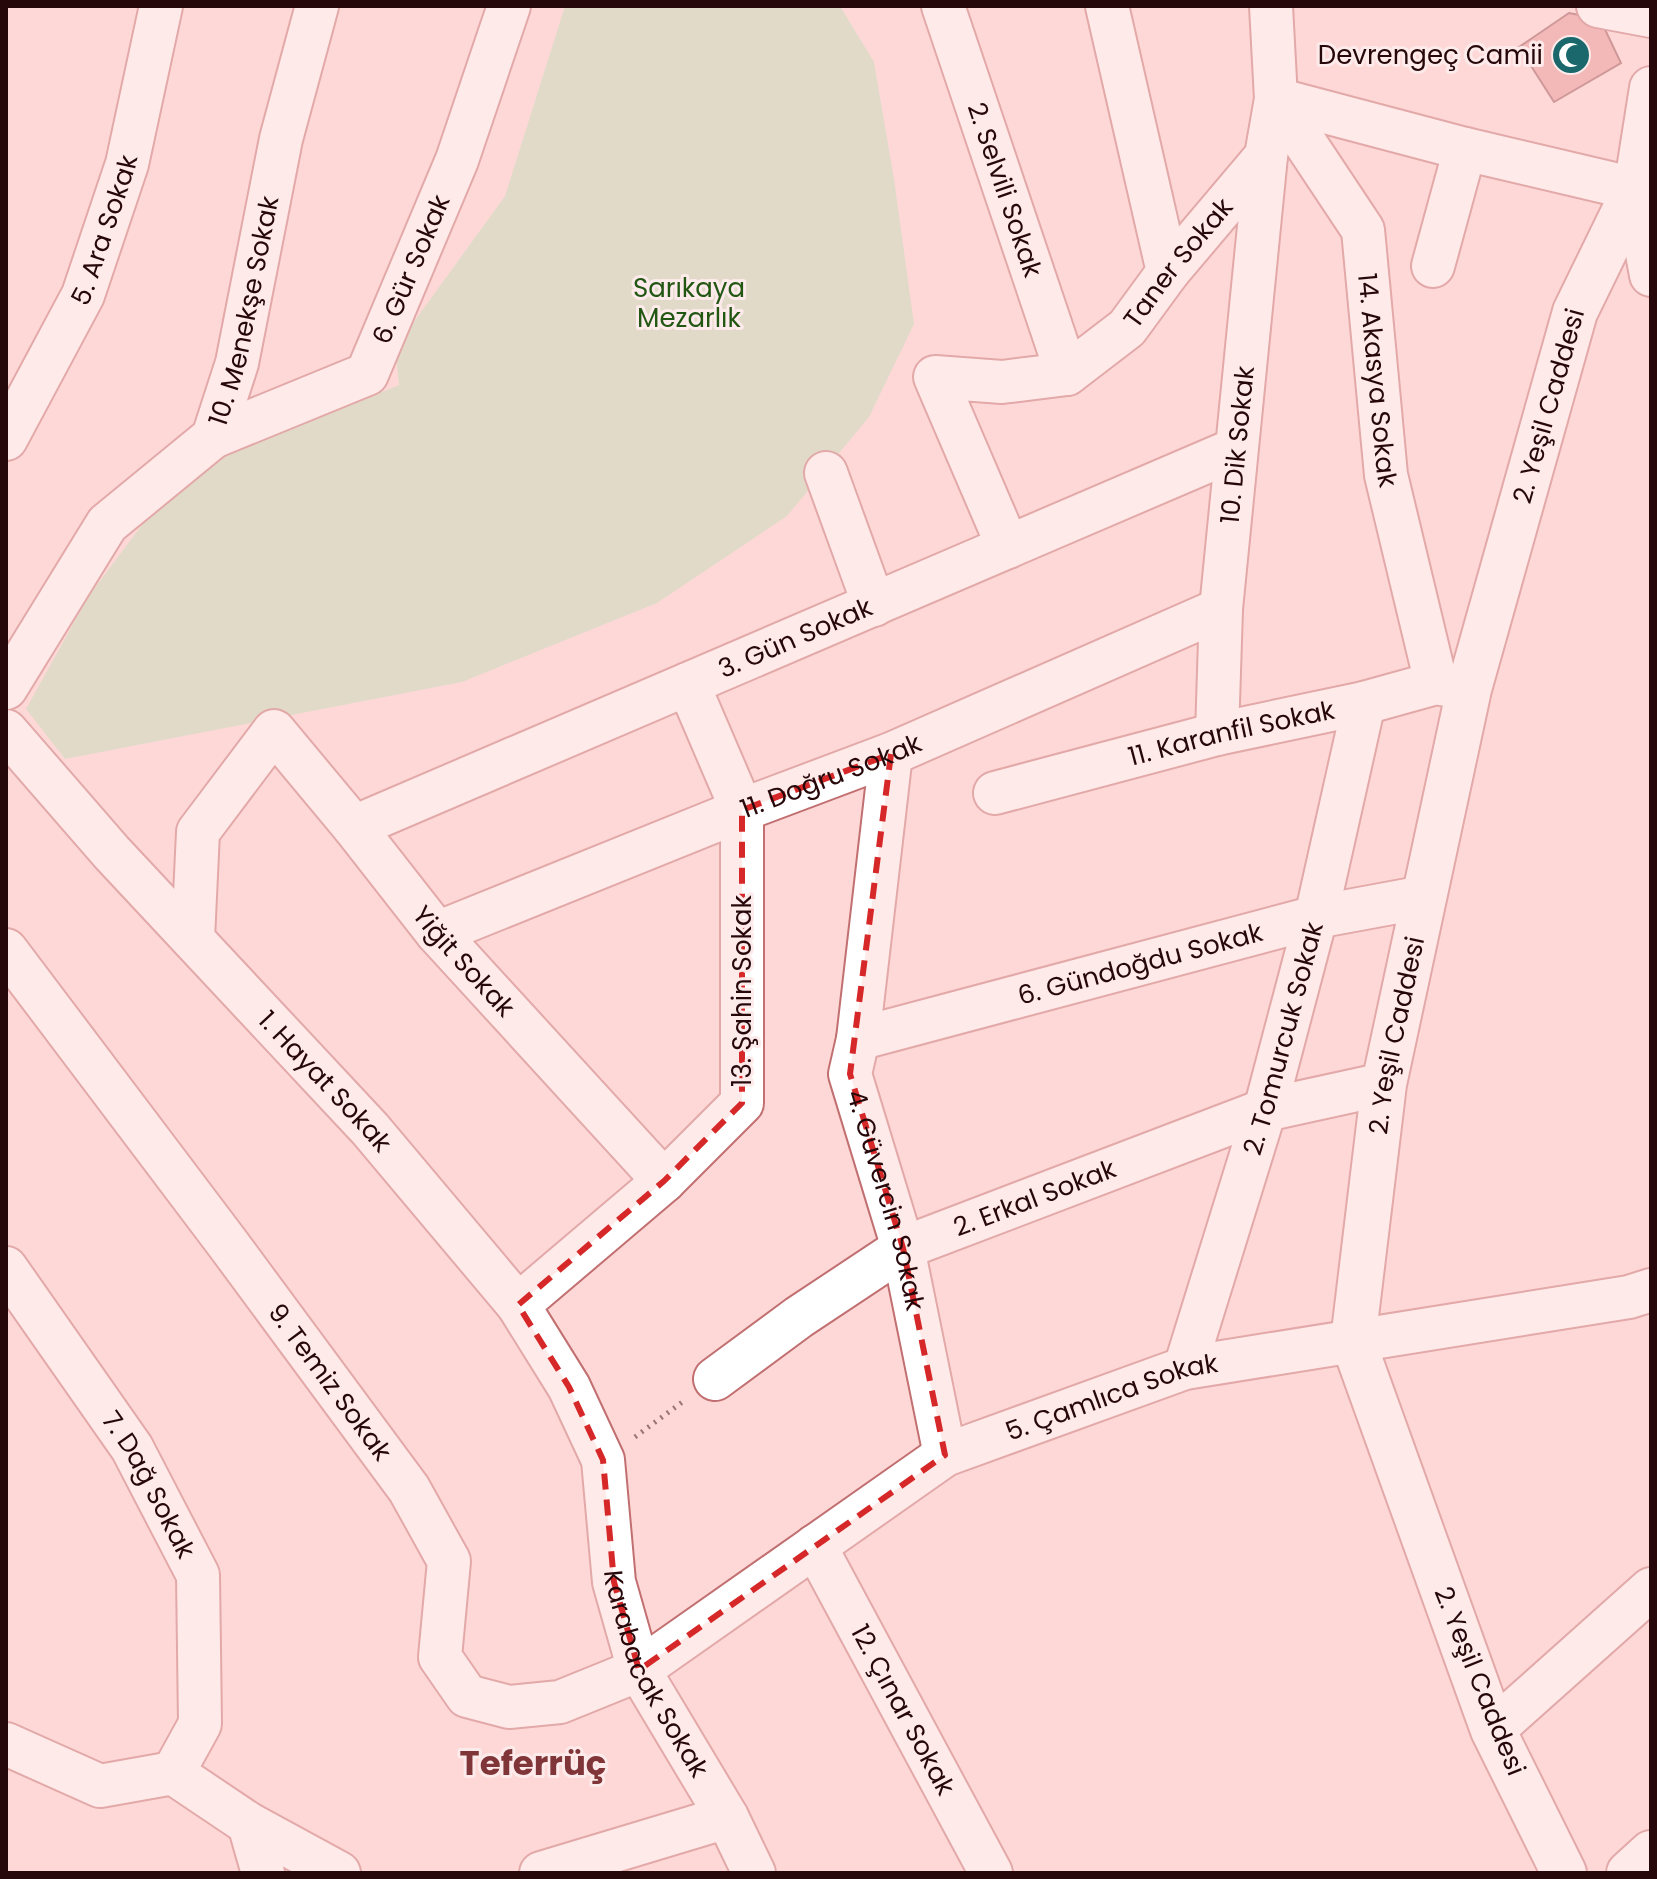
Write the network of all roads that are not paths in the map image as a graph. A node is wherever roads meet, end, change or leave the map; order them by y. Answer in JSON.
{"nodes":[{"id":1,"x":161,"y":6,"type":"edge"},
{"id":2,"x":317,"y":6,"type":"edge"},
{"id":3,"x":509,"y":6,"type":"edge"},
{"id":4,"x":943,"y":6,"type":"edge"},
{"id":5,"x":1107,"y":6,"type":"edge"},
{"id":6,"x":1271,"y":6,"type":"edge"},
{"id":7,"x":1598,"y":6,"type":"edge"},
{"id":8,"x":1651,"y":16,"type":"edge"},
{"id":9,"x":1651,"y":88,"type":"edge"},
{"id":10,"x":1276,"y":99,"type":"junction"},
{"id":11,"x":1465,"y":149,"type":"junction"},
{"id":12,"x":1266,"y":156,"type":"junction"},
{"id":13,"x":1635,"y":189,"type":"junction"},
{"id":14,"x":1433,"y":266,"type":"dead end"},
{"id":15,"x":1168,"y":272,"type":"junction"},
{"id":16,"x":1651,"y":275,"type":"edge"},
{"id":17,"x":1067,"y":374,"type":"junction"},
{"id":18,"x":213,"y":437,"type":"junction"},
{"id":19,"x":6,"y":439,"type":"edge"},
{"id":20,"x":1236,"y":449,"type":"junction"},
{"id":21,"x":826,"y":473,"type":"dead end"},
{"id":22,"x":1008,"y":547,"type":"junction"},
{"id":23,"x":874,"y":605,"type":"junction"},
{"id":24,"x":1221,"y":609,"type":"junction"},
{"id":25,"x":688,"y":684,"type":"junction"},
{"id":26,"x":1452,"y":686,"type":"junction"},
{"id":27,"x":6,"y":688,"type":"edge"},
{"id":28,"x":1364,"y":703,"type":"junction"},
{"id":29,"x":6,"y":731,"type":"edge"},
{"id":30,"x":1217,"y":734,"type":"junction"},
{"id":31,"x":891,"y":754,"type":"junction"},
{"id":32,"x":995,"y":793,"type":"dead end"},
{"id":33,"x":742,"y":810,"type":"junction"},
{"id":34,"x":354,"y":827,"type":"junction"},
{"id":35,"x":1424,"y":897,"type":"junction"},
{"id":36,"x":1316,"y":917,"type":"junction"},
{"id":37,"x":437,"y":933,"type":"junction"},
{"id":38,"x":193,"y":939,"type":"junction"},
{"id":39,"x":6,"y":950,"type":"edge"},
{"id":40,"x":858,"y":1039,"type":"junction"},
{"id":41,"x":1384,"y":1084,"type":"junction"},
{"id":42,"x":1265,"y":1110,"type":"junction"},
{"id":43,"x":664,"y":1181,"type":"junction"},
{"id":44,"x":903,"y":1248,"type":"junction"},
{"id":45,"x":6,"y":1268,"type":"edge"},
{"id":46,"x":1651,"y":1290,"type":"edge"},
{"id":47,"x":518,"y":1305,"type":"junction"},
{"id":48,"x":1353,"y":1341,"type":"junction"},
{"id":49,"x":1185,"y":1368,"type":"junction"},
{"id":50,"x":715,"y":1379,"type":"road end"},
{"id":51,"x":945,"y":1455,"type":"junction"},
{"id":52,"x":603,"y":1460,"type":"joint"},
{"id":53,"x":815,"y":1546,"type":"junction"},
{"id":54,"x":1651,"y":1589,"type":"edge"},
{"id":55,"x":639,"y":1670,"type":"junction"},
{"id":56,"x":1493,"y":1730,"type":"junction"},
{"id":57,"x":6,"y":1744,"type":"edge"},
{"id":58,"x":173,"y":1773,"type":"junction"},
{"id":59,"x":727,"y":1817,"type":"junction"},
{"id":60,"x":249,"y":1824,"type":"junction"},
{"id":61,"x":1651,"y":1853,"type":"edge"},
{"id":62,"x":263,"y":1873,"type":"edge"},
{"id":63,"x":339,"y":1873,"type":"edge"},
{"id":64,"x":541,"y":1873,"type":"edge"},
{"id":65,"x":754,"y":1873,"type":"edge"},
{"id":66,"x":991,"y":1873,"type":"edge"},
{"id":67,"x":1564,"y":1873,"type":"edge"},
{"id":68,"x":1629,"y":1873,"type":"edge"}],
"edges":[{"from":1,"to":19,"type":"street","name":"5. Ara Sokak"},
{"from":2,"to":18,"type":"street","name":"10. Menekşe Sokak"},
{"from":3,"to":18,"type":"street","name":"6. Gür Sokak"},
{"from":4,"to":17,"type":"street","name":"2. Selvili Sokak"},
{"from":5,"to":15,"type":"street"},
{"from":6,"to":10,"type":"street"},
{"from":7,"to":8,"type":"street"},
{"from":9,"to":13,"type":"street"},
{"from":10,"to":11,"type":"street"},
{"from":10,"to":12,"type":"street"},
{"from":10,"to":26,"type":"street","name":"14. Akasya Sokak"},
{"from":11,"to":13,"type":"street"},
{"from":11,"to":14,"type":"street"},
{"from":12,"to":15,"type":"street","name":"Taner Sokak"},
{"from":12,"to":20,"type":"street","name":"10. Dik Sokak"},
{"from":13,"to":16,"type":"street"},
{"from":13,"to":26,"type":"main road","name":"2. Yeşil Caddesi"},
{"from":15,"to":17,"type":"street","name":"Taner Sokak"},
{"from":17,"to":22,"type":"street"},
{"from":18,"to":27,"type":"street","name":"10. Menekşe Sokak"},
{"from":20,"to":22,"type":"street","name":"3. Gün Sokak"},
{"from":20,"to":24,"type":"street","name":"10. Dik Sokak"},
{"from":21,"to":23,"type":"street"},
{"from":22,"to":23,"type":"street","name":"3. Gün Sokak"},
{"from":23,"to":25,"type":"street","name":"3. Gün Sokak"},
{"from":24,"to":30,"type":"street","name":"10. Dik Sokak"},
{"from":24,"to":31,"type":"street","name":"11. Doğru Sokak"},
{"from":25,"to":33,"type":"street","name":"13. Şahin Sokak"},
{"from":25,"to":34,"type":"street","name":"3. Gün Sokak"},
{"from":26,"to":28,"type":"street","name":"11. Karanfil Sokak"},
{"from":26,"to":35,"type":"main road","name":"2. Yeşil Caddesi"},
{"from":28,"to":30,"type":"street","name":"11. Karanfil Sokak"},
{"from":28,"to":36,"type":"street","name":"2. Tomurcuk Sokak"},
{"from":29,"to":38,"type":"street","name":"1. Hayat Sokak"},
{"from":30,"to":32,"type":"street","name":"11. Karanfil Sokak"},
{"from":31,"to":33,"type":"street","name":"11. Doğru Sokak"},
{"from":31,"to":40,"type":"street","name":"4. Güvercin Sokak"},
{"from":33,"to":37,"type":"street","name":"11. Doğru Sokak"},
{"from":33,"to":43,"type":"street","name":"13. Şahin Sokak"},
{"from":34,"to":37,"type":"street","name":"Yiğit Sokak"},
{"from":34,"to":38,"type":"street","name":"Yiğit Sokak"},
{"from":35,"to":36,"type":"street","name":"6. Gündoğdu Sokak"},
{"from":35,"to":41,"type":"main road","name":"2. Yeşil Caddesi"},
{"from":36,"to":40,"type":"street","name":"6. Gündoğdu Sokak"},
{"from":36,"to":42,"type":"street","name":"2. Tomurcuk Sokak"},
{"from":37,"to":43,"type":"street","name":"Yiğit Sokak"},
{"from":38,"to":47,"type":"street","name":"1. Hayat Sokak"},
{"from":39,"to":55,"type":"street","name":"9. Temiz Sokak"},
{"from":40,"to":44,"type":"street","name":"4. Güvercin Sokak"},
{"from":41,"to":42,"type":"street","name":"2. Erkal Sokak"},
{"from":41,"to":48,"type":"main road","name":"2. Yeşil Caddesi"},
{"from":42,"to":44,"type":"street","name":"2. Erkal Sokak"},
{"from":42,"to":49,"type":"street","name":"2. Tomurcuk Sokak"},
{"from":43,"to":47,"type":"street","name":"13. Şahin Sokak"},
{"from":44,"to":50,"type":"street","name":"2. Erkal Sokak"},
{"from":44,"to":51,"type":"street","name":"4. Güvercin Sokak"},
{"from":45,"to":58,"type":"street","name":"7. Dağ Sokak"},
{"from":46,"to":48,"type":"street","name":"5. Çamlıca Sokak"},
{"from":47,"to":52,"type":"street","name":"1. Hayat Sokak"},
{"from":48,"to":49,"type":"street","name":"5. Çamlıca Sokak"},
{"from":48,"to":56,"type":"main road","name":"2. Yeşil Caddesi"},
{"from":49,"to":51,"type":"street","name":"5. Çamlıca Sokak"},
{"from":51,"to":53,"type":"street","name":"5. Çamlıca Sokak"},
{"from":52,"to":55,"type":"street","name":"Karabacak Sokak"},
{"from":53,"to":55,"type":"street","name":"5. Çamlıca Sokak"},
{"from":53,"to":66,"type":"street","name":"12. Çınar Sokak"},
{"from":54,"to":56,"type":"street"},
{"from":55,"to":59,"type":"street","name":"Karabacak Sokak"},
{"from":56,"to":67,"type":"main road","name":"2. Yeşil Caddesi"},
{"from":57,"to":58,"type":"street"},
{"from":58,"to":60,"type":"street"},
{"from":59,"to":64,"type":"street"},
{"from":59,"to":65,"type":"street","name":"Karabacak Sokak"},
{"from":60,"to":62,"type":"street"},
{"from":60,"to":63,"type":"street"},
{"from":61,"to":68,"type":"main road"}]}
